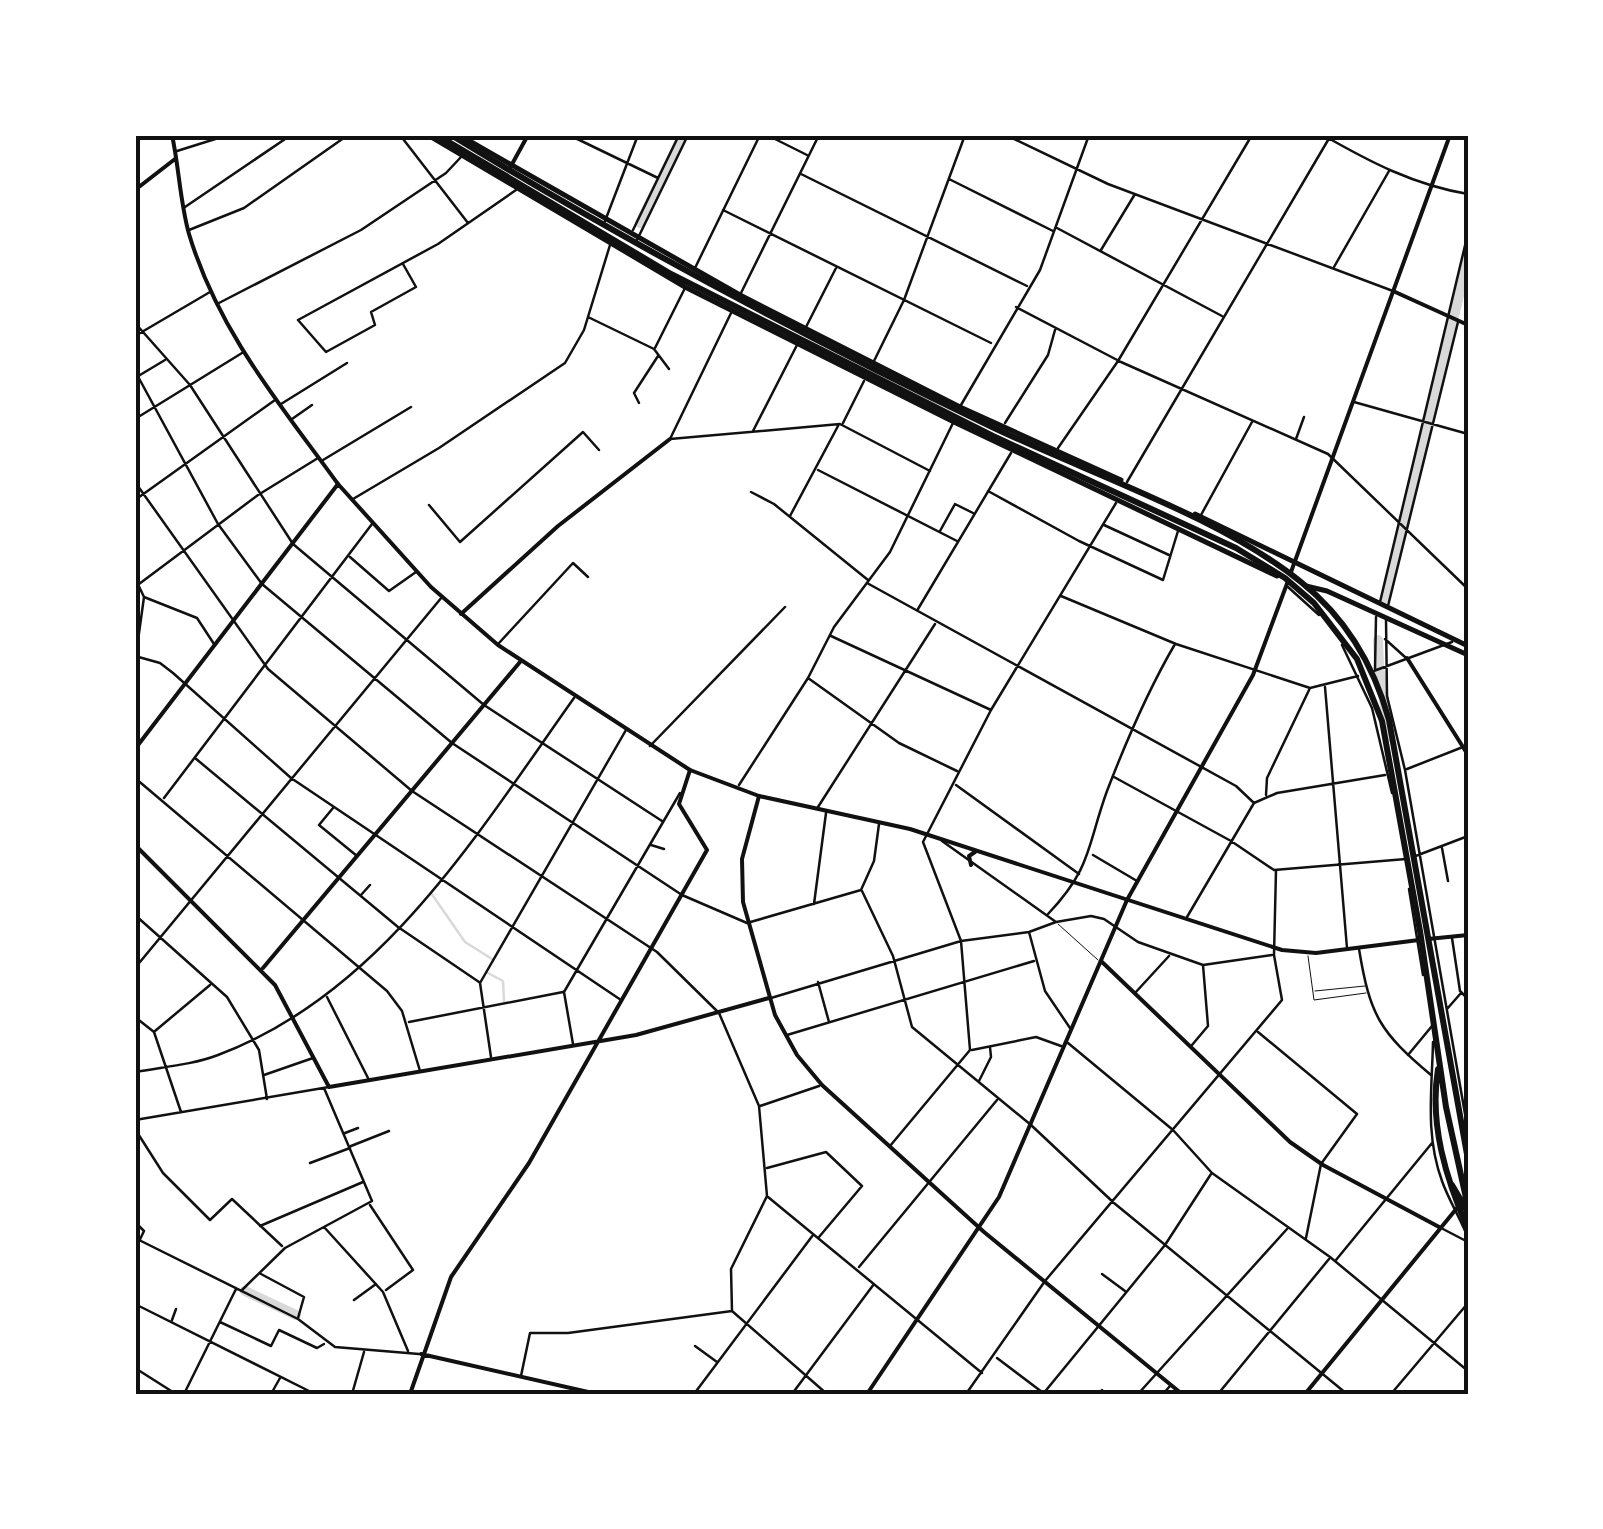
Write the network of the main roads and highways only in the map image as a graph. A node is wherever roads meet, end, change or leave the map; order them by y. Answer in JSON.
{"nodes":[{"id":1,"x":428,"y":135,"type":"edge"},
{"id":2,"x":437,"y":135,"type":"edge"},
{"id":3,"x":451,"y":135,"type":"edge"},
{"id":4,"x":459,"y":135,"type":"edge"},
{"id":5,"x":1468,"y":646,"type":"edge"},
{"id":6,"x":1468,"y":655,"type":"edge"},
{"id":7,"x":1440,"y":1047,"type":"junction"},
{"id":8,"x":1468,"y":1156,"type":"edge"},
{"id":9,"x":1446,"y":1170,"type":"junction"},
{"id":10,"x":1468,"y":1210,"type":"edge"},
{"id":11,"x":1468,"y":1229,"type":"edge"}],
"edges":[{"from":1,"to":6,"type":"highway"},
{"from":2,"to":7,"type":"highway"},
{"from":3,"to":8,"type":"highway"},
{"from":4,"to":5,"type":"highway"},
{"from":7,"to":9,"type":"highway"},
{"from":7,"to":10,"type":"highway"},
{"from":9,"to":10,"type":"highway"},
{"from":9,"to":11,"type":"highway"}]}
